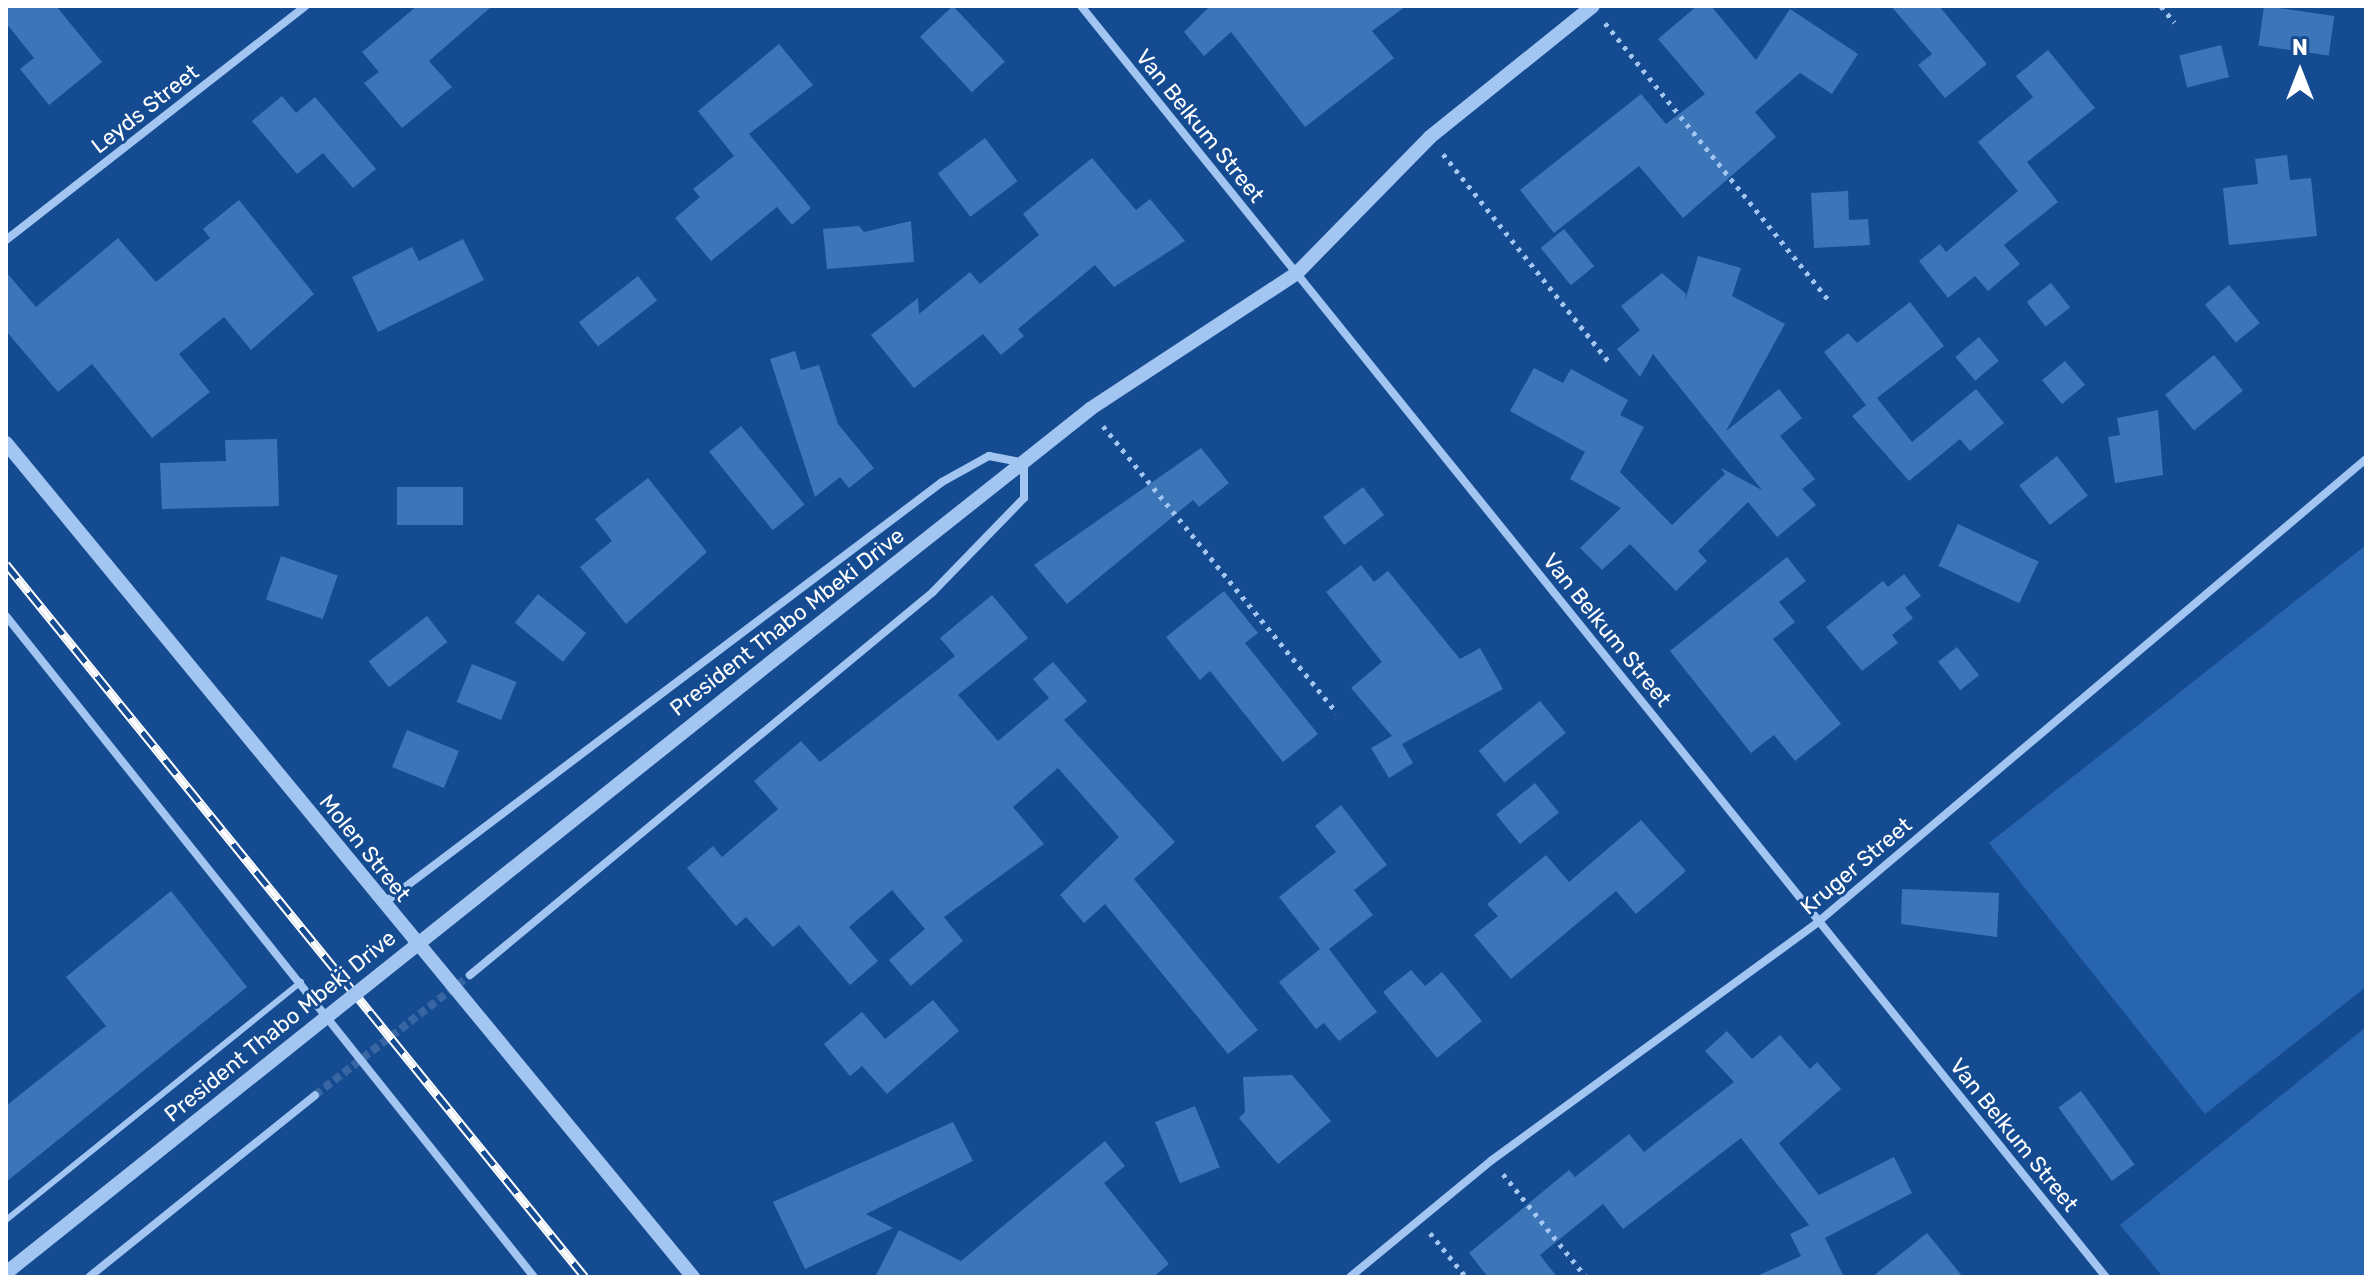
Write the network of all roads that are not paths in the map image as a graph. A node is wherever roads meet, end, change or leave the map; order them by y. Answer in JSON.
{"nodes":[{"id":1,"x":306,"y":6,"type":"edge"},
{"id":2,"x":1081,"y":6,"type":"edge"},
{"id":3,"x":1592,"y":7,"type":"edge"},
{"id":4,"x":6,"y":240,"type":"edge"},
{"id":5,"x":1297,"y":273,"type":"junction"},
{"id":6,"x":6,"y":443,"type":"edge"},
{"id":7,"x":2366,"y":459,"type":"edge"},
{"id":8,"x":1024,"y":463,"type":"junction"},
{"id":9,"x":6,"y":616,"type":"edge"},
{"id":10,"x":382,"y":906,"type":"junction"},
{"id":11,"x":1818,"y":922,"type":"junction"},
{"id":12,"x":470,"y":975,"type":"tunnel mouth"},
{"id":13,"x":301,"y":982,"type":"junction"},
{"id":14,"x":315,"y":1095,"type":"tunnel mouth"},
{"id":15,"x":6,"y":1220,"type":"edge"},
{"id":16,"x":6,"y":1273,"type":"edge"},
{"id":17,"x":89,"y":1277,"type":"edge"},
{"id":18,"x":534,"y":1277,"type":"edge"},
{"id":19,"x":693,"y":1277,"type":"edge"},
{"id":20,"x":1350,"y":1277,"type":"edge"},
{"id":21,"x":2106,"y":1277,"type":"edge"}],
"edges":[{"from":1,"to":4,"type":"street","name":"Leyds Street"},
{"from":2,"to":5,"type":"street","name":"Van Belkum Street"},
{"from":3,"to":5,"type":"street","name":"President Thabo Mbeki Drive"},
{"from":5,"to":8,"type":"street","name":"President Thabo Mbeki Drive"},
{"from":5,"to":11,"type":"street","name":"Van Belkum Street"},
{"from":6,"to":10,"type":"street","name":"Molen Street"},
{"from":7,"to":11,"type":"street","name":"Kruger Street"},
{"from":8,"to":10,"type":"street"},
{"from":8,"to":12,"type":"street"},
{"from":8,"to":16,"type":"street","name":"President Thabo Mbeki Drive","bridge":true},
{"from":9,"to":13,"type":"street"},
{"from":10,"to":19,"type":"street","name":"Molen Street"},
{"from":11,"to":20,"type":"street","name":"Kruger Street"},
{"from":11,"to":21,"type":"street","name":"Van Belkum Street"},
{"from":13,"to":15,"type":"lane"},
{"from":13,"to":18,"type":"street"},
{"from":14,"to":17,"type":"street"}]}
